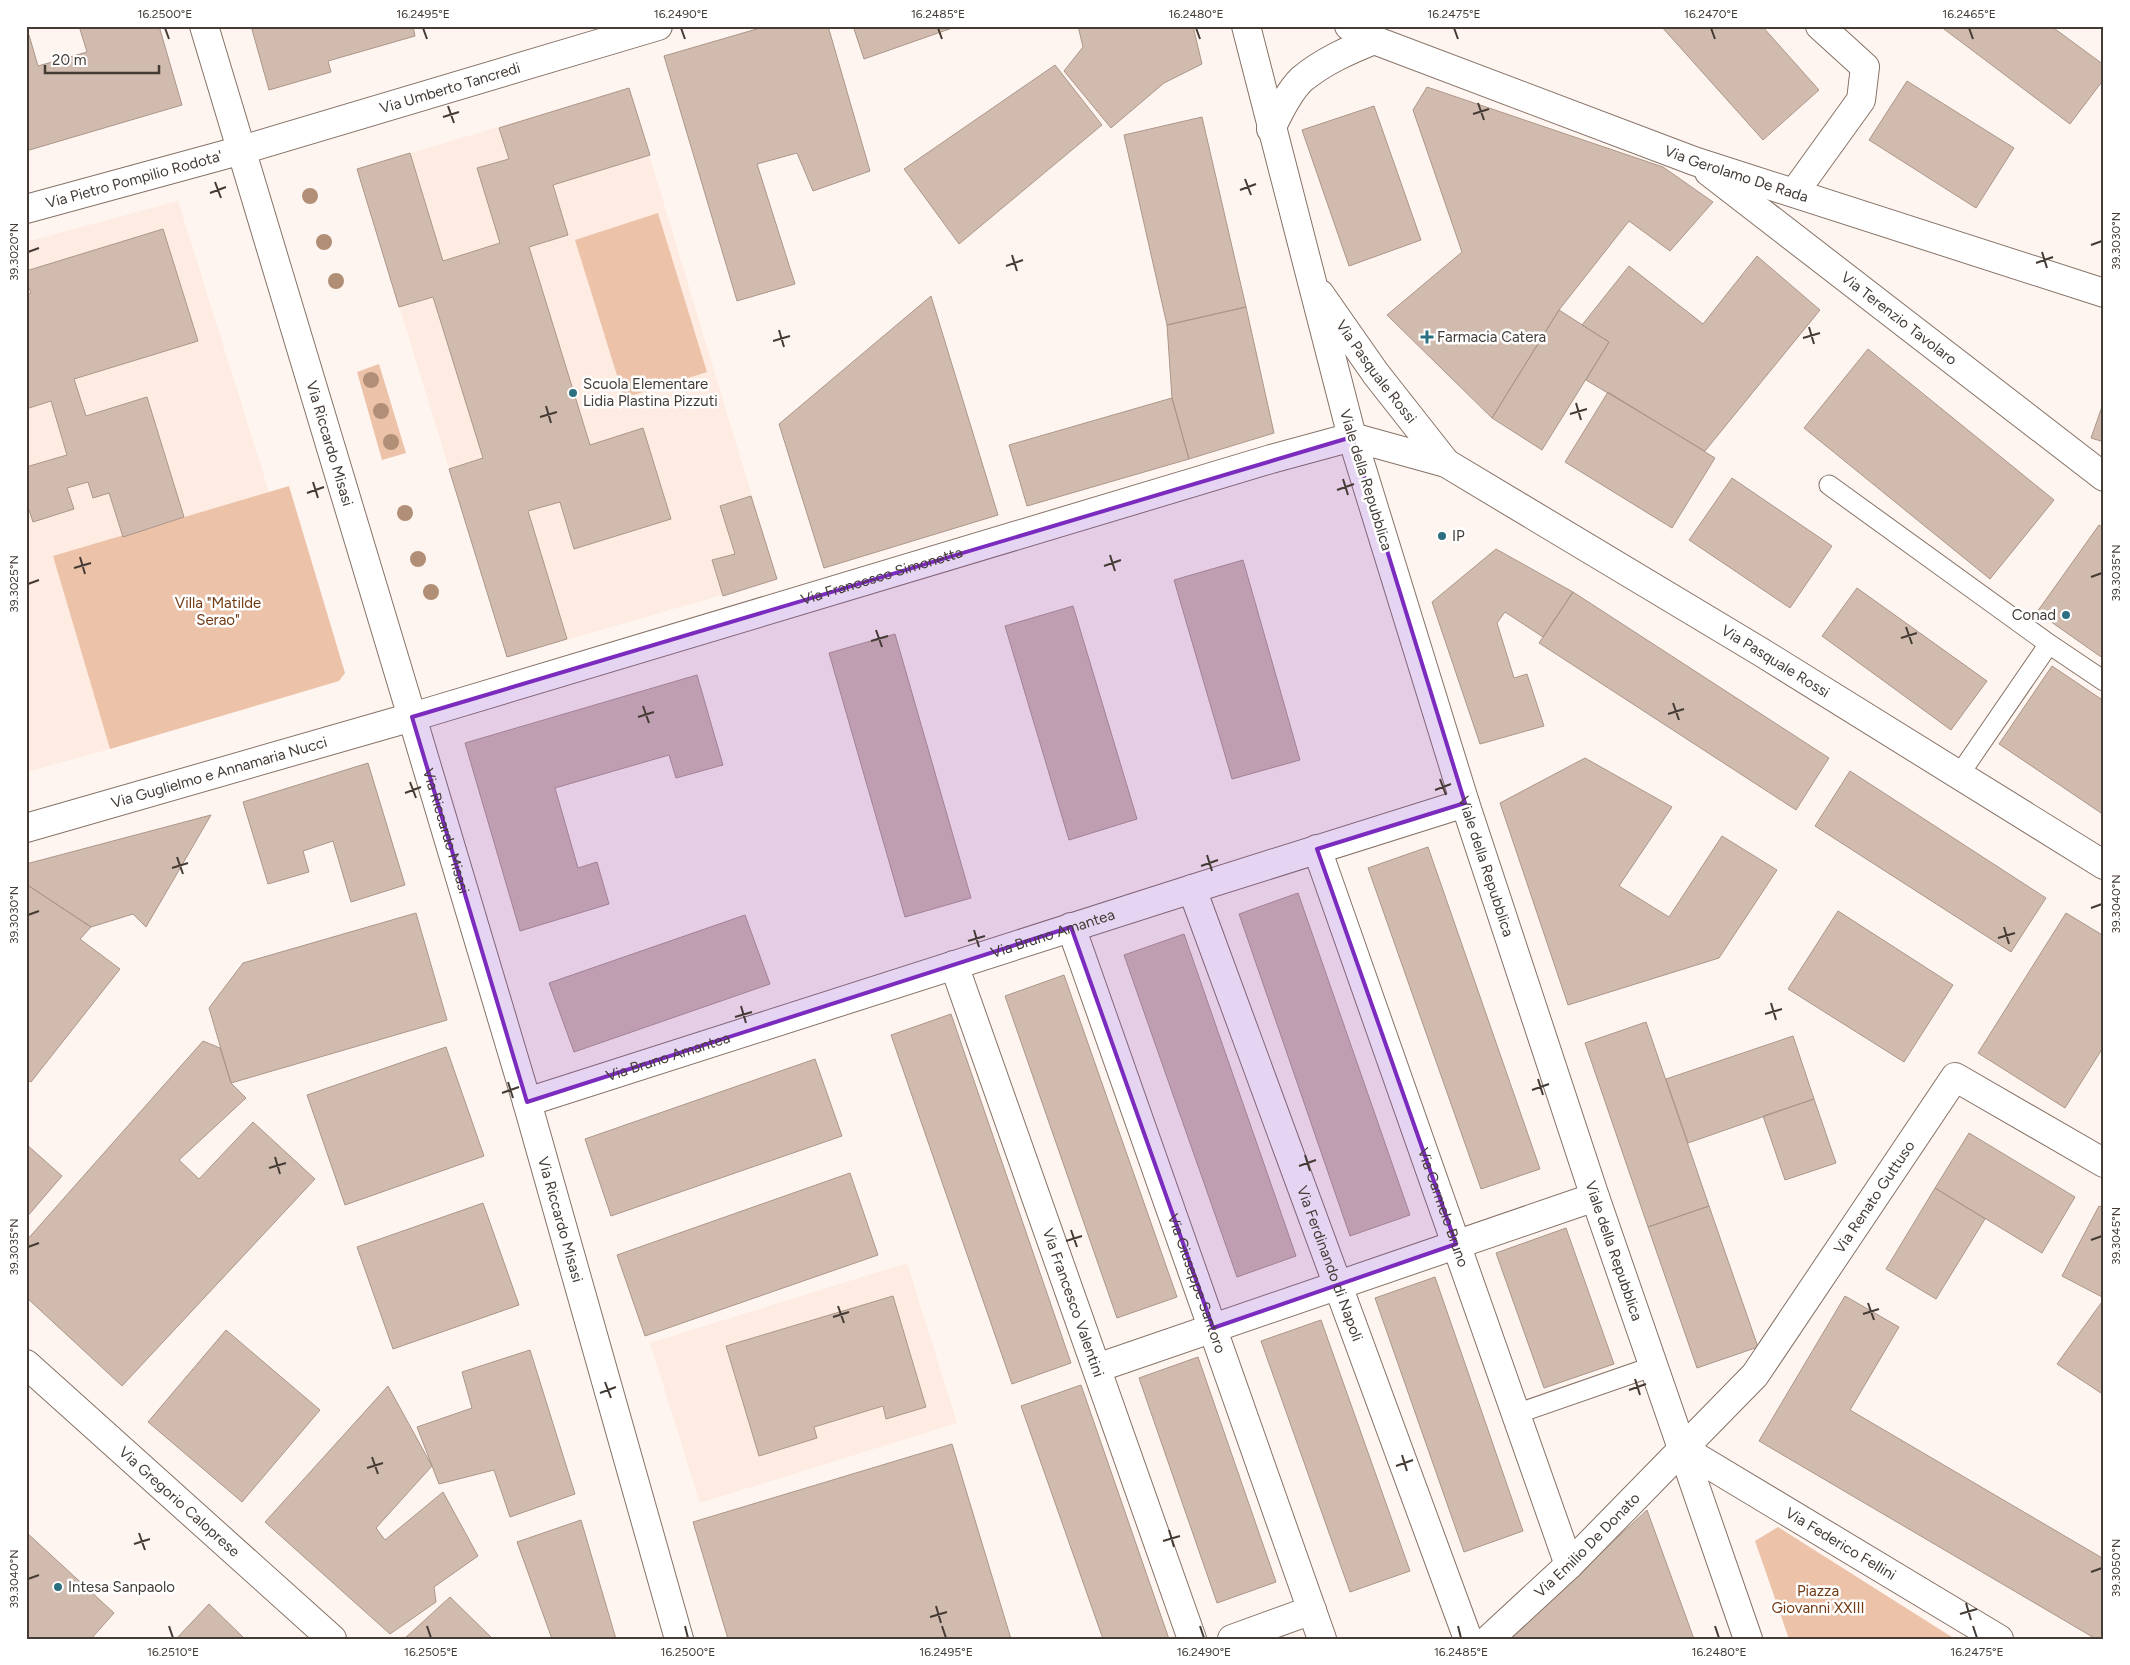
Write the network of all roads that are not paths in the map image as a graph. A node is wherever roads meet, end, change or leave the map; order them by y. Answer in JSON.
{"nodes":[{"id":1,"x":204,"y":26,"type":"edge"},
{"id":2,"x":658,"y":26,"type":"edge"},
{"id":3,"x":1246,"y":26,"type":"edge"},
{"id":4,"x":1349,"y":26,"type":"edge"},
{"id":5,"x":1820,"y":26,"type":"edge"},
{"id":6,"x":1374,"y":40,"type":"junction"},
{"id":7,"x":1271,"y":129,"type":"junction"},
{"id":8,"x":242,"y":150,"type":"junction"},
{"id":9,"x":1694,"y":161,"type":"junction"},
{"id":10,"x":1794,"y":193,"type":"junction"},
{"id":11,"x":26,"y":209,"type":"edge"},
{"id":12,"x":1309,"y":278,"type":"junction"},
{"id":13,"x":2104,"y":293,"type":"edge"},
{"id":14,"x":1352,"y":437,"type":"junction"},
{"id":15,"x":1446,"y":463,"type":"junction"},
{"id":16,"x":2104,"y":477,"type":"edge"},
{"id":17,"x":1829,"y":485,"type":"dead end"},
{"id":18,"x":2049,"y":644,"type":"junction"},
{"id":19,"x":2104,"y":681,"type":"edge"},
{"id":20,"x":412,"y":717,"type":"junction"},
{"id":21,"x":1960,"y":775,"type":"junction"},
{"id":22,"x":1464,"y":803,"type":"junction"},
{"id":23,"x":26,"y":828,"type":"edge"},
{"id":24,"x":1317,"y":849,"type":"junction"},
{"id":25,"x":2104,"y":865,"type":"edge"},
{"id":26,"x":1192,"y":888,"type":"junction"},
{"id":27,"x":1071,"y":927,"type":"junction"},
{"id":28,"x":954,"y":965,"type":"junction"},
{"id":29,"x":527,"y":1102,"type":"junction"},
{"id":30,"x":2104,"y":1163,"type":"edge"},
{"id":31,"x":1595,"y":1197,"type":"junction"},
{"id":32,"x":1456,"y":1244,"type":"junction"},
{"id":33,"x":1338,"y":1286,"type":"junction"},
{"id":34,"x":1212,"y":1328,"type":"junction"},
{"id":35,"x":26,"y":1364,"type":"edge"},
{"id":36,"x":1654,"y":1366,"type":"junction"},
{"id":37,"x":1097,"y":1368,"type":"junction"},
{"id":38,"x":1516,"y":1414,"type":"junction"},
{"id":39,"x":1683,"y":1449,"type":"junction"},
{"id":40,"x":1569,"y":1565,"type":"junction"},
{"id":41,"x":1312,"y":1610,"type":"junction"},
{"id":42,"x":332,"y":1639,"type":"edge"},
{"id":43,"x":679,"y":1639,"type":"edge"},
{"id":44,"x":1192,"y":1639,"type":"edge"},
{"id":45,"x":1232,"y":1639,"type":"edge"},
{"id":46,"x":1322,"y":1639,"type":"edge"},
{"id":47,"x":1468,"y":1639,"type":"edge"},
{"id":48,"x":1490,"y":1639,"type":"edge"},
{"id":49,"x":1748,"y":1639,"type":"edge"},
{"id":50,"x":1999,"y":1639,"type":"edge"}],
"edges":[{"from":1,"to":8,"type":"street","name":"Via Riccardo Misasi"},
{"from":2,"to":8,"type":"street","name":"Via Umberto Tancredi"},
{"from":3,"to":7,"type":"street","name":"Viale della Repubblica"},
{"from":4,"to":6,"type":"street","name":"Via Gerolamo De Rada"},
{"from":5,"to":10,"type":"street"},
{"from":6,"to":7,"type":"street"},
{"from":6,"to":9,"type":"street","name":"Via Gerolamo De Rada"},
{"from":7,"to":12,"type":"street","name":"Viale della Repubblica"},
{"from":8,"to":11,"type":"street","name":"Via Pietro Pompilio Rodota'"},
{"from":8,"to":20,"type":"street","name":"Via Riccardo Misasi"},
{"from":9,"to":10,"type":"street","name":"Via Gerolamo De Rada"},
{"from":9,"to":16,"type":"street","name":"Via Terenzio Tavolaro"},
{"from":10,"to":13,"type":"street","name":"Via Gerolamo De Rada"},
{"from":12,"to":14,"type":"street","name":"Viale della Repubblica"},
{"from":12,"to":15,"type":"street","name":"Via Pasquale Rossi"},
{"from":14,"to":15,"type":"street","name":"Via Pasquale Rossi"},
{"from":14,"to":20,"type":"street","name":"Via Francesco Simonetta"},
{"from":14,"to":22,"type":"street","name":"Viale della Repubblica"},
{"from":15,"to":21,"type":"street","name":"Via Pasquale Rossi"},
{"from":17,"to":18,"type":"lane"},
{"from":18,"to":19,"type":"lane"},
{"from":18,"to":21,"type":"lane"},
{"from":20,"to":23,"type":"street","name":"Via Guglielmo e Annamaria Nucci"},
{"from":20,"to":29,"type":"street","name":"Via Riccardo Misasi"},
{"from":21,"to":25,"type":"street","name":"Via Pasquale Rossi"},
{"from":22,"to":24,"type":"street","name":"Via Bruno Amantea"},
{"from":22,"to":31,"type":"street","name":"Viale della Repubblica"},
{"from":24,"to":26,"type":"street","name":"Via Bruno Amantea"},
{"from":24,"to":32,"type":"street","name":"Via Carmelo Bruno"},
{"from":26,"to":27,"type":"street","name":"Via Bruno Amantea"},
{"from":26,"to":33,"type":"street","name":"Via Ferdinando di Napoli"},
{"from":27,"to":28,"type":"street","name":"Via Bruno Amantea"},
{"from":27,"to":34,"type":"street","name":"Via Giuseppe Santoro"},
{"from":28,"to":29,"type":"street","name":"Via Bruno Amantea"},
{"from":28,"to":37,"type":"street","name":"Via Francesco Valentini"},
{"from":29,"to":43,"type":"street","name":"Via Riccardo Misasi"},
{"from":30,"to":39,"type":"street","name":"Via Renato Guttuso"},
{"from":31,"to":32,"type":"street"},
{"from":31,"to":36,"type":"street","name":"Viale della Repubblica"},
{"from":32,"to":33,"type":"street"},
{"from":32,"to":38,"type":"street","name":"Via Carmelo Bruno"},
{"from":33,"to":34,"type":"street"},
{"from":33,"to":47,"type":"street","name":"Via Ferdinando di Napoli"},
{"from":34,"to":37,"type":"street"},
{"from":34,"to":41,"type":"street","name":"Via Giuseppe Santoro"},
{"from":35,"to":42,"type":"street","name":"Via Gregorio Caloprese"},
{"from":36,"to":38,"type":"lane"},
{"from":36,"to":39,"type":"street","name":"Viale della Repubblica"},
{"from":37,"to":44,"type":"street","name":"Via Francesco Valentini"},
{"from":38,"to":40,"type":"street","name":"Via Carmelo Bruno"},
{"from":39,"to":40,"type":"street","name":"Via Emilio De Donato"},
{"from":39,"to":49,"type":"street","name":"Viale della Repubblica"},
{"from":39,"to":50,"type":"street","name":"Via Federico Fellini"},
{"from":40,"to":48,"type":"street","name":"Via Emilio De Donato"},
{"from":41,"to":45,"type":"street"},
{"from":41,"to":46,"type":"street","name":"Via Giuseppe Santoro"}]}
